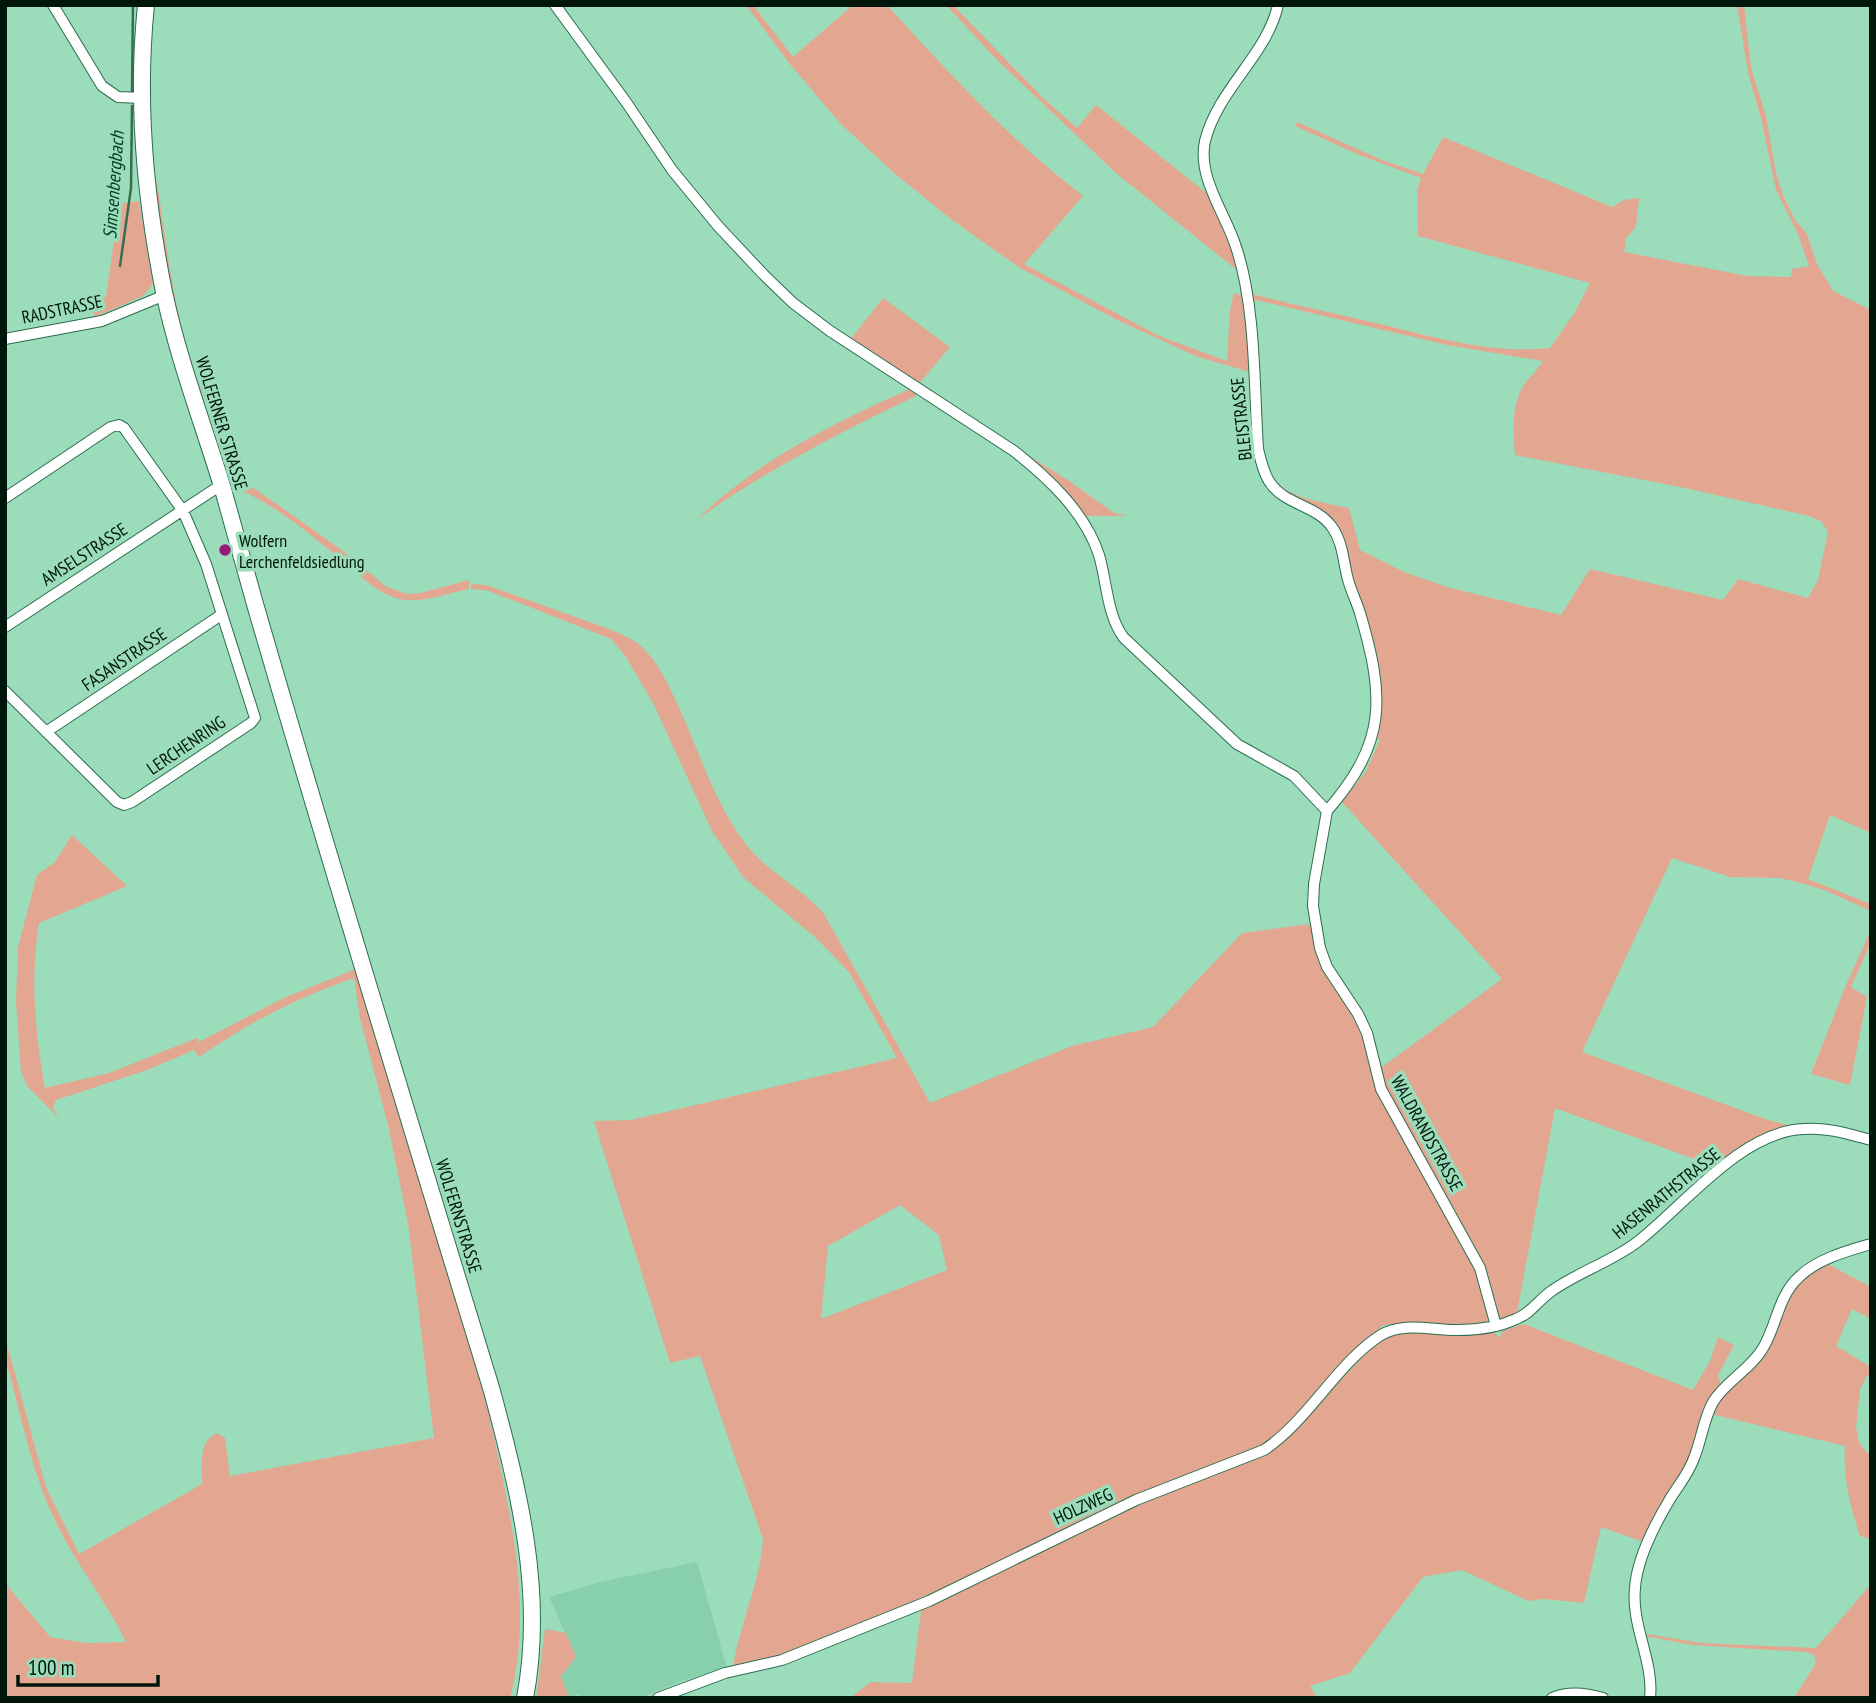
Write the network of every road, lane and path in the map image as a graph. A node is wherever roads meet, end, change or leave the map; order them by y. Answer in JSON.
{"nodes":[{"id":1,"x":52,"y":5,"type":"edge"},
{"id":2,"x":146,"y":5,"type":"edge"},
{"id":3,"x":555,"y":5,"type":"edge"},
{"id":4,"x":1278,"y":5,"type":"edge"},
{"id":5,"x":143,"y":98,"type":"junction"},
{"id":6,"x":165,"y":295,"type":"junction"},
{"id":7,"x":5,"y":339,"type":"edge"},
{"id":8,"x":222,"y":485,"type":"junction"},
{"id":9,"x":5,"y":498,"type":"edge"},
{"id":10,"x":183,"y":511,"type":"junction"},
{"id":11,"x":221,"y":615,"type":"junction"},
{"id":12,"x":5,"y":627,"type":"edge"},
{"id":13,"x":5,"y":691,"type":"edge"},
{"id":14,"x":46,"y":732,"type":"junction"},
{"id":15,"x":299,"y":754,"type":"joint"},
{"id":16,"x":1326,"y":811,"type":"junction"},
{"id":17,"x":1871,"y":1140,"type":"edge"},
{"id":18,"x":1871,"y":1244,"type":"edge"},
{"id":19,"x":1496,"y":1326,"type":"junction"},
{"id":20,"x":525,"y":1698,"type":"edge"},
{"id":21,"x":658,"y":1698,"type":"edge"},
{"id":22,"x":1552,"y":1698,"type":"edge"},
{"id":23,"x":1603,"y":1698,"type":"edge"},
{"id":24,"x":1650,"y":1698,"type":"edge"}],
"edges":[{"from":1,"to":5,"type":"street"},
{"from":2,"to":5,"type":"main road","name":"WOLFERNER STRASSE"},
{"from":3,"to":16,"type":"street"},
{"from":4,"to":16,"type":"street","name":"BLEISTRASSE"},
{"from":5,"to":6,"type":"main road","name":"WOLFERNER STRASSE"},
{"from":6,"to":7,"type":"street","name":"RADSTRASSE"},
{"from":6,"to":8,"type":"main road","name":"WOLFERNER STRASSE"},
{"from":8,"to":10,"type":"street"},
{"from":8,"to":15,"type":"main road","name":"WOLFERNER STRASSE"},
{"from":9,"to":10,"type":"street","name":"LERCHENRING"},
{"from":10,"to":11,"type":"street","name":"LERCHENRING"},
{"from":10,"to":12,"type":"street","name":"AMSELSTRASSE"},
{"from":11,"to":14,"type":"street","name":"FASANSTRASSE"},
{"from":11,"to":14,"type":"street","name":"LERCHENRING"},
{"from":13,"to":14,"type":"street","name":"LERCHENRING"},
{"from":15,"to":20,"type":"main road","name":"WOLFERNSTRASSE"},
{"from":16,"to":19,"type":"street","name":"WALDRANDSTRASSE"},
{"from":17,"to":19,"type":"street","name":"HASENRATHSTRASSE"},
{"from":18,"to":24,"type":"street"},
{"from":19,"to":21,"type":"street","name":"HOLZWEG"},
{"from":22,"to":23,"type":"street"}]}
